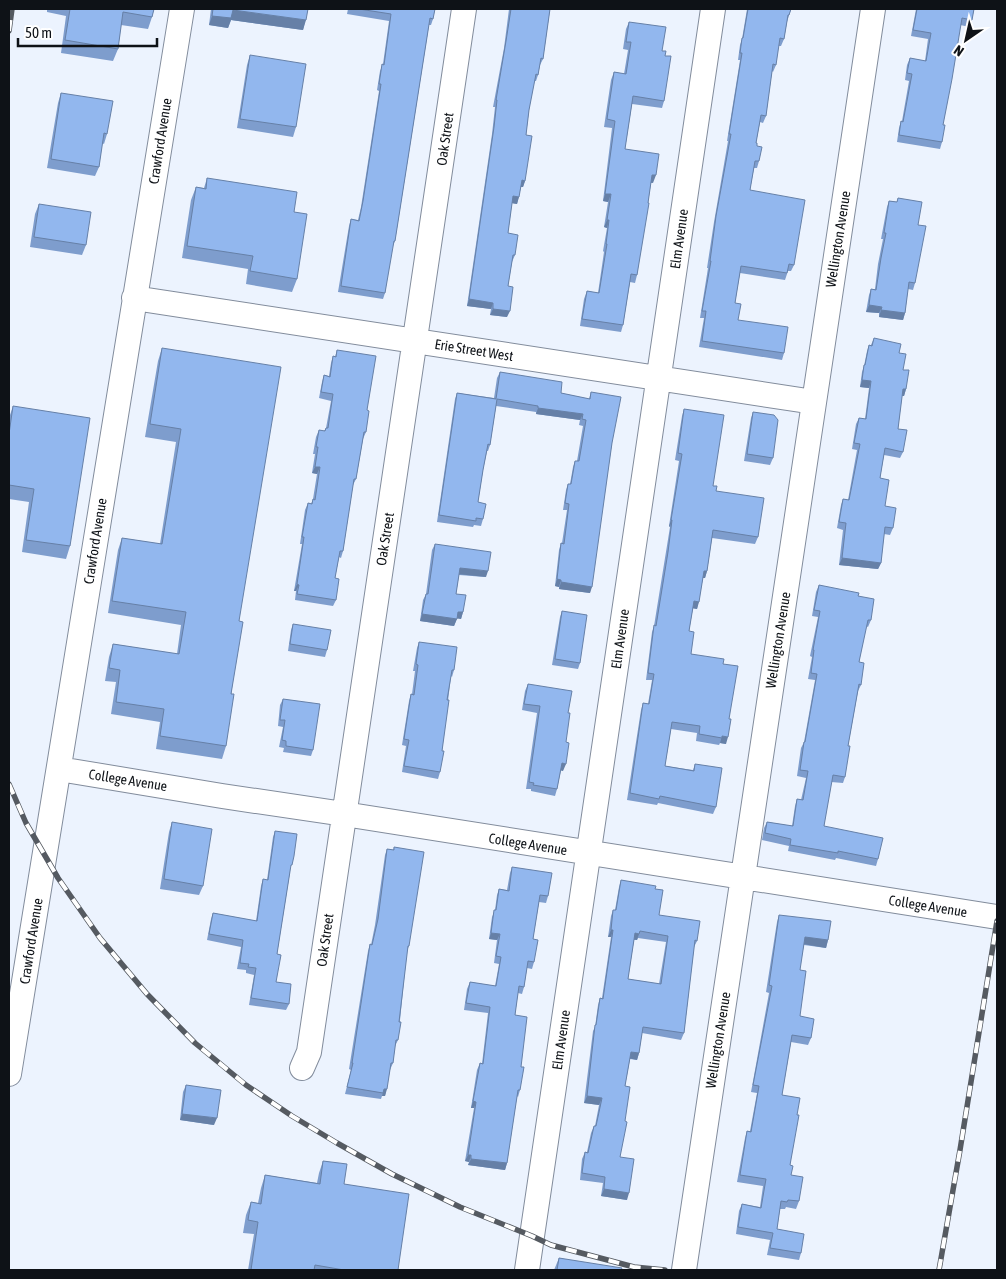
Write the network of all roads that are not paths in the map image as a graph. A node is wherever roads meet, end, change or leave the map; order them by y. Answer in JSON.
{"nodes":[{"id":1,"x":182,"y":9,"type":"edge"},
{"id":2,"x":464,"y":9,"type":"edge"},
{"id":3,"x":713,"y":9,"type":"edge"},
{"id":4,"x":873,"y":9,"type":"edge"},
{"id":5,"x":134,"y":298,"type":"junction"},
{"id":6,"x":414,"y":341,"type":"junction"},
{"id":7,"x":659,"y":378,"type":"junction"},
{"id":8,"x":814,"y":402,"type":"junction"},
{"id":9,"x":59,"y":770,"type":"junction"},
{"id":10,"x":344,"y":814,"type":"junction"},
{"id":11,"x":589,"y":853,"type":"junction"},
{"id":12,"x":743,"y":877,"type":"junction"},
{"id":13,"x":997,"y":917,"type":"edge"},
{"id":14,"x":302,"y":1068,"type":"dead end"},
{"id":15,"x":9,"y":1074,"type":"edge"},
{"id":16,"x":527,"y":1270,"type":"edge"},
{"id":17,"x":684,"y":1270,"type":"edge"}],
"edges":[{"from":1,"to":5,"type":"street","name":"Crawford Avenue"},
{"from":2,"to":6,"type":"street","name":"Oak Street"},
{"from":3,"to":7,"type":"street","name":"Elm Avenue"},
{"from":4,"to":8,"type":"street","name":"Wellington Avenue"},
{"from":5,"to":6,"type":"street","name":"Erie Street West"},
{"from":5,"to":9,"type":"street","name":"Crawford Avenue"},
{"from":6,"to":7,"type":"street","name":"Erie Street West"},
{"from":6,"to":10,"type":"street","name":"Oak Street"},
{"from":7,"to":8,"type":"street","name":"Erie Street West"},
{"from":7,"to":11,"type":"street","name":"Elm Avenue"},
{"from":8,"to":12,"type":"street","name":"Wellington Avenue"},
{"from":9,"to":10,"type":"street","name":"College Avenue"},
{"from":9,"to":15,"type":"street","name":"Crawford Avenue"},
{"from":10,"to":11,"type":"street","name":"College Avenue"},
{"from":10,"to":14,"type":"street","name":"Oak Street"},
{"from":11,"to":12,"type":"street","name":"College Avenue"},
{"from":11,"to":16,"type":"street","name":"Elm Avenue"},
{"from":12,"to":13,"type":"street","name":"College Avenue"},
{"from":12,"to":17,"type":"street","name":"Wellington Avenue"}]}
